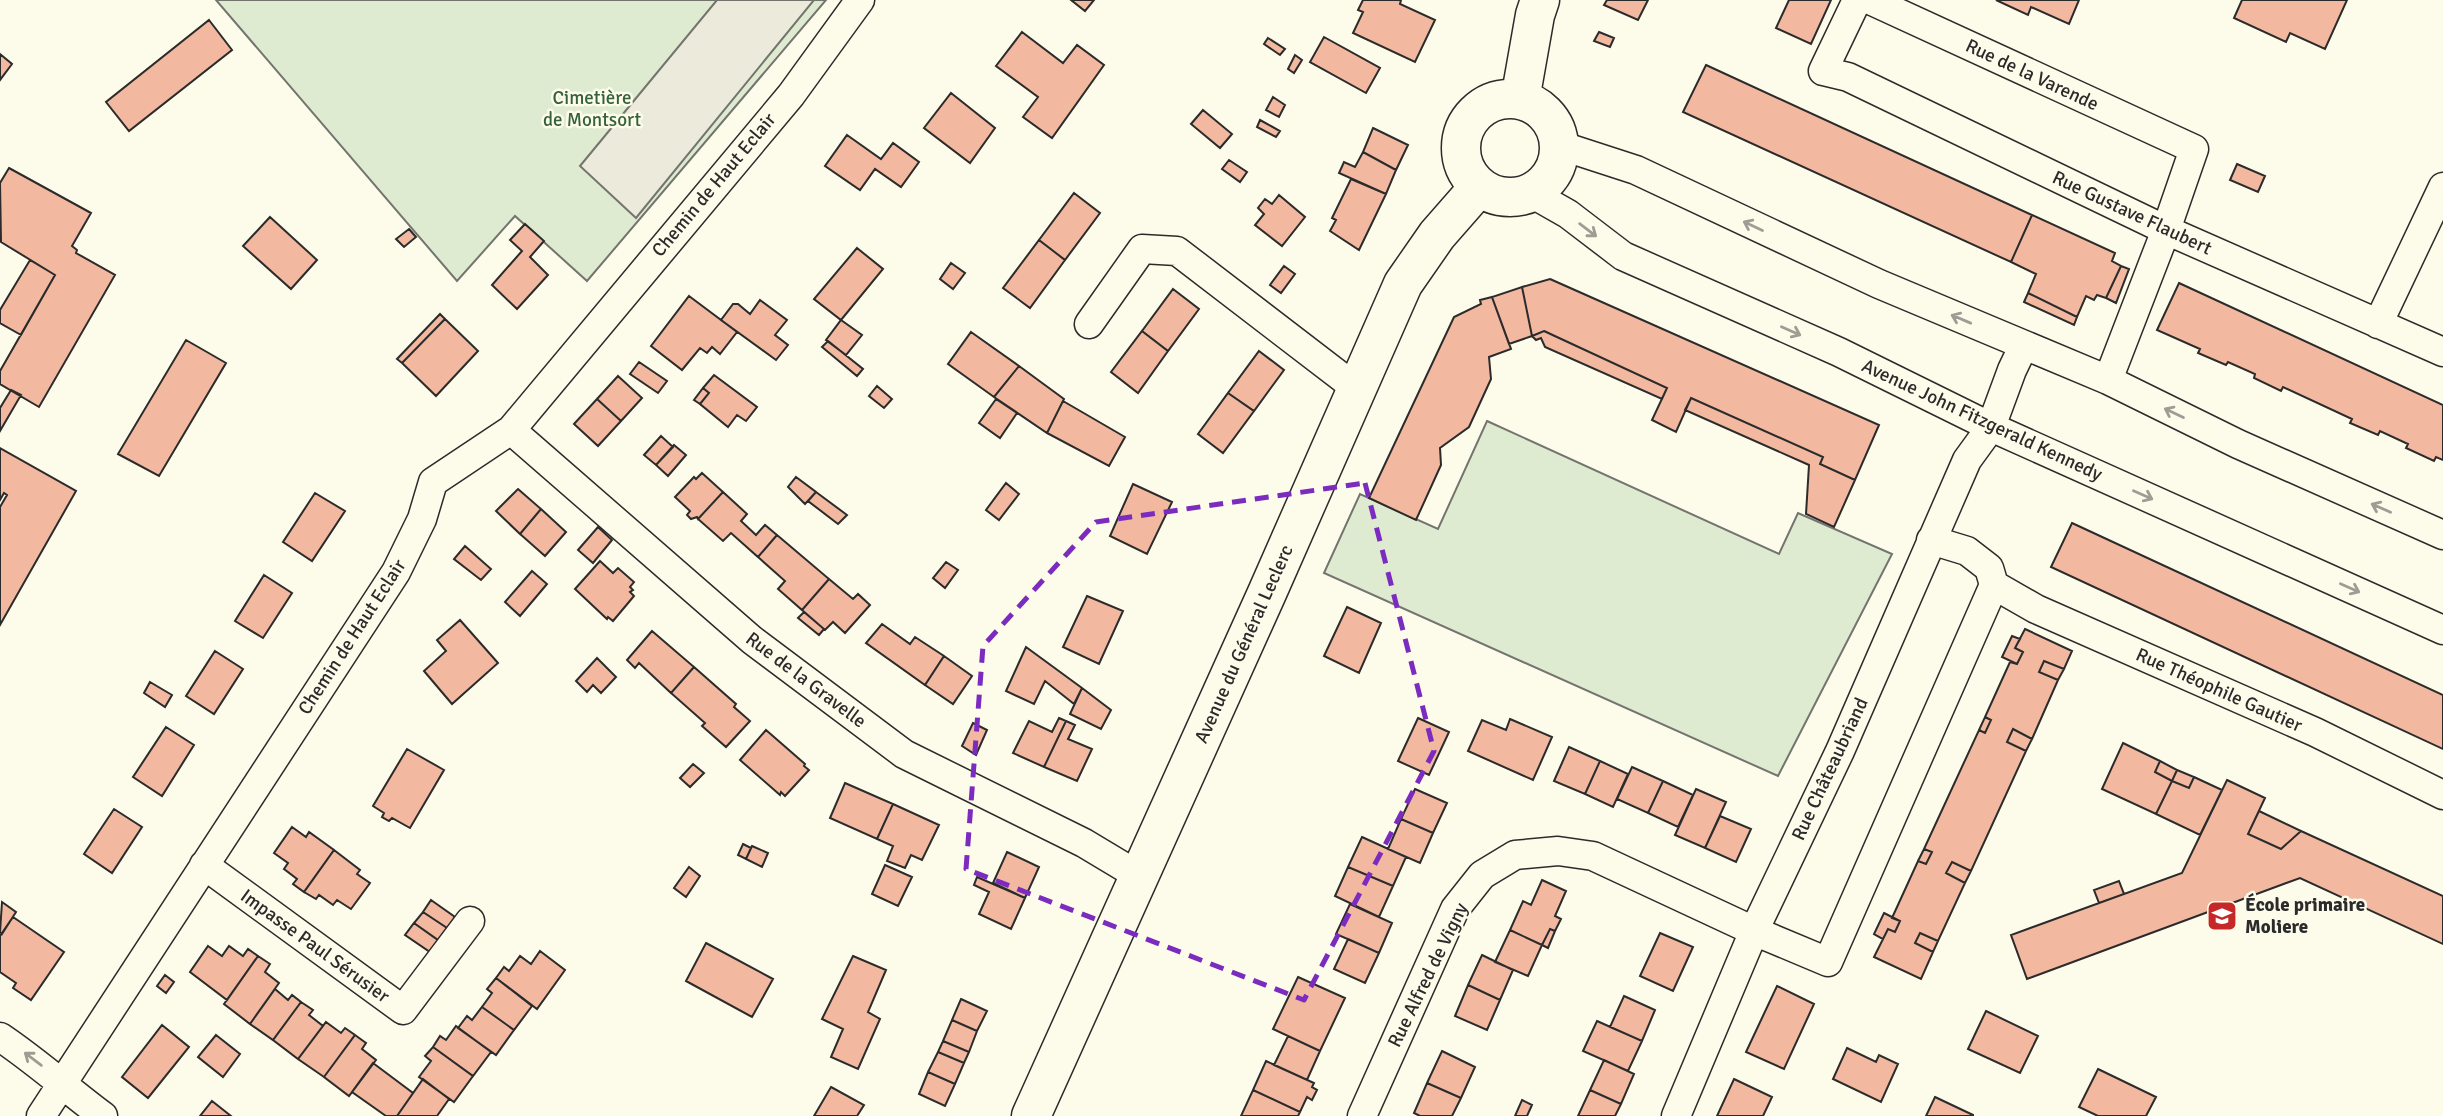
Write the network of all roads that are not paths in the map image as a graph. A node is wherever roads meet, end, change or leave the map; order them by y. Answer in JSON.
{"nodes":[{"id":1,"x":860,"y":0,"type":"edge"},
{"id":2,"x":1540,"y":0,"type":"edge"},
{"id":3,"x":1857,"y":0,"type":"edge"},
{"id":4,"x":1870,"y":0,"type":"edge"},
{"id":5,"x":1520,"y":100,"type":"junction"},
{"id":6,"x":1559,"y":145,"type":"junction"},
{"id":7,"x":1479,"y":187,"type":"junction"},
{"id":8,"x":2443,"y":187,"type":"edge"},
{"id":9,"x":1531,"y":193,"type":"junction"},
{"id":10,"x":2166,"y":230,"type":"junction"},
{"id":11,"x":1089,"y":324,"type":"dead end"},
{"id":12,"x":2378,"y":324,"type":"junction"},
{"id":13,"x":2024,"y":345,"type":"junction"},
{"id":14,"x":2443,"y":352,"type":"edge"},
{"id":15,"x":2108,"y":380,"type":"junction"},
{"id":16,"x":1357,"y":389,"type":"junction"},
{"id":17,"x":1991,"y":427,"type":"junction"},
{"id":18,"x":511,"y":430,"type":"junction"},
{"id":19,"x":2443,"y":535,"type":"edge"},
{"id":20,"x":1931,"y":540,"type":"junction"},
{"id":21,"x":1994,"y":585,"type":"junction"},
{"id":22,"x":2443,"y":630,"type":"edge"},
{"id":23,"x":2443,"y":794,"type":"edge"},
{"id":24,"x":204,"y":865,"type":"junction"},
{"id":25,"x":1139,"y":876,"type":"junction"},
{"id":26,"x":470,"y":921,"type":"dead end"},
{"id":27,"x":1754,"y":931,"type":"junction"},
{"id":28,"x":0,"y":1037,"type":"edge"},
{"id":29,"x":63,"y":1085,"type":"junction"},
{"id":30,"x":41,"y":1116,"type":"edge"},
{"id":31,"x":103,"y":1116,"type":"edge"},
{"id":32,"x":1031,"y":1116,"type":"edge"},
{"id":33,"x":1362,"y":1116,"type":"edge"},
{"id":34,"x":1676,"y":1116,"type":"edge"}],
"edges":[{"from":1,"to":18,"type":"street","name":"Chemin de Haut Eclair"},
{"from":2,"to":5,"type":"main road"},
{"from":3,"to":10,"type":"street","name":"Rue Gustave Flaubert"},
{"from":4,"to":10,"type":"street","name":"Rue de la Varende"},
{"from":5,"to":6,"type":"main road"},
{"from":5,"to":7,"type":"main road"},
{"from":6,"to":9,"type":"main road"},
{"from":13,"to":6,"type":"street","one_way":true},
{"from":7,"to":9,"type":"main road"},
{"from":7,"to":16,"type":"main road","name":"Avenue du Général Leclerc"},
{"from":8,"to":12,"type":"street"},
{"from":9,"to":17,"type":"street","name":"Avenue John Fitzgerald Kennedy","one_way":true},
{"from":10,"to":12,"type":"street","name":"Rue Gustave Flaubert"},
{"from":10,"to":15,"type":"street"},
{"from":11,"to":16,"type":"street"},
{"from":12,"to":14,"type":"street","name":"Rue Gustave Flaubert"},
{"from":13,"to":15,"type":"street"},
{"from":13,"to":17,"type":"street","name":"Rue Châteaubriand"},
{"from":19,"to":15,"type":"street","one_way":true},
{"from":16,"to":25,"type":"main road","name":"Avenue du Général Leclerc"},
{"from":17,"to":20,"type":"street","name":"Rue Châteaubriand"},
{"from":17,"to":22,"type":"street","name":"Avenue John Fitzgerald Kennedy","one_way":true},
{"from":18,"to":24,"type":"street","name":"Chemin de Haut Eclair"},
{"from":18,"to":25,"type":"street","name":"Rue de la Gravelle"},
{"from":20,"to":21,"type":"street"},
{"from":20,"to":27,"type":"street","name":"Rue Châteaubriand"},
{"from":21,"to":23,"type":"street","name":"Rue Théophile Gautier"},
{"from":21,"to":27,"type":"street","name":"Rue Alfred de Vigny"},
{"from":24,"to":26,"type":"street","name":"Impasse Paul Sérusier"},
{"from":24,"to":29,"type":"street","name":"Chemin de Haut Eclair"},
{"from":25,"to":32,"type":"main road","name":"Avenue du Général Leclerc"},
{"from":27,"to":33,"type":"street","name":"Rue Alfred de Vigny"},
{"from":27,"to":34,"type":"street","name":"Rue Châteaubriand"},
{"from":29,"to":28,"type":"street","one_way":true},
{"from":29,"to":30,"type":"street","name":"Chemin de Haut Eclair"},
{"from":29,"to":31,"type":"street"}]}
